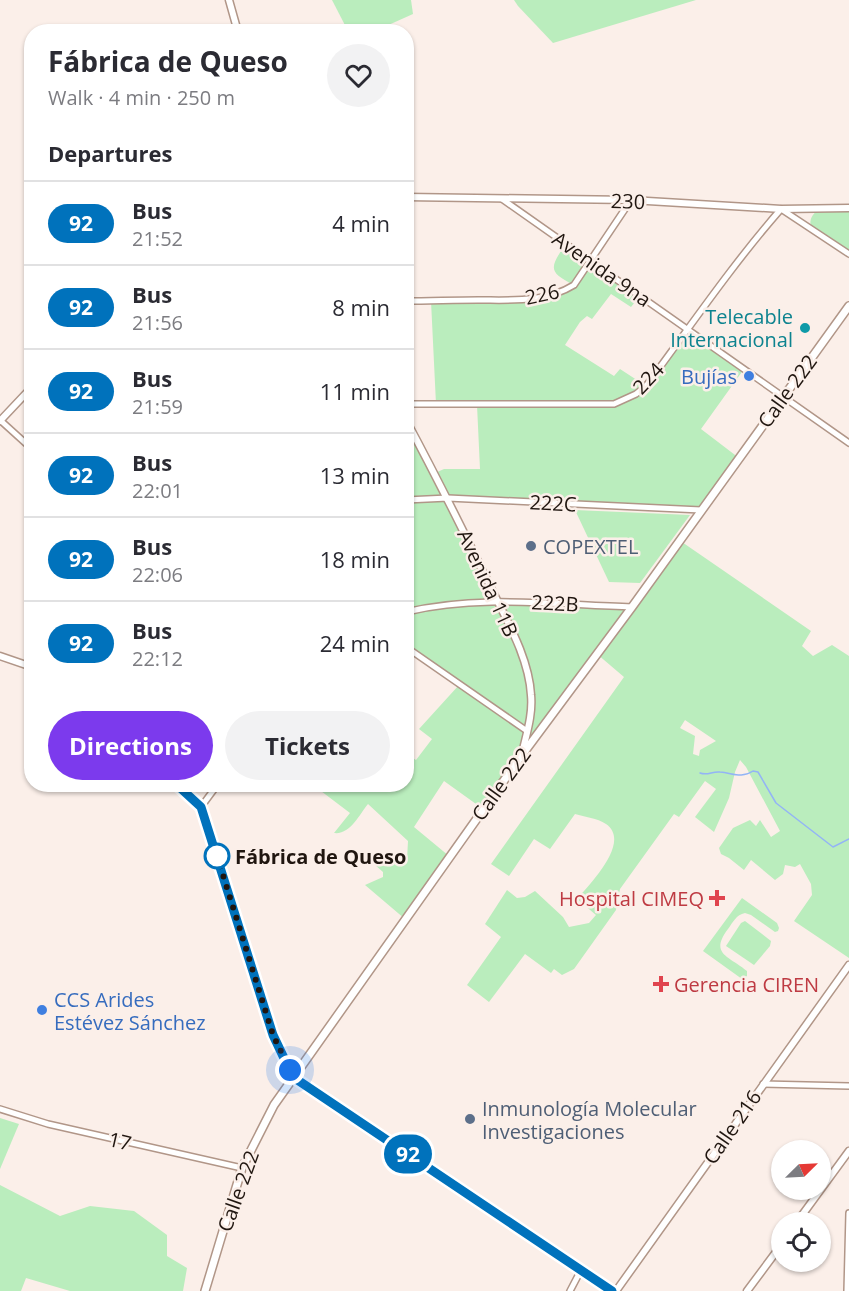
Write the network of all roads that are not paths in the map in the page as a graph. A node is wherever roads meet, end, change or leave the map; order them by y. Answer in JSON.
{"nodes":[{"id":1,"x":229,"y":0,"type":"edge"},
{"id":2,"x":236,"y":24,"type":"edge"},
{"id":3,"x":414,"y":197,"type":"edge"},
{"id":4,"x":502,"y":199,"type":"junction"},
{"id":5,"x":631,"y":200,"type":"junction"},
{"id":6,"x":849,"y":208,"type":"edge"},
{"id":7,"x":782,"y":209,"type":"junction"},
{"id":8,"x":849,"y":254,"type":"edge"},
{"id":9,"x":592,"y":261,"type":"junction"},
{"id":10,"x":414,"y":301,"type":"edge"},
{"id":11,"x":849,"y":306,"type":"edge"},
{"id":12,"x":687,"y":329,"type":"junction"},
{"id":13,"x":24,"y":395,"type":"edge"},
{"id":14,"x":783,"y":397,"type":"junction"},
{"id":15,"x":414,"y":404,"type":"edge"},
{"id":16,"x":0,"y":420,"type":"edge"},
{"id":17,"x":414,"y":435,"type":"edge"},
{"id":18,"x":24,"y":442,"type":"edge"},
{"id":19,"x":849,"y":443,"type":"edge"},
{"id":20,"x":448,"y":498,"type":"junction"},
{"id":21,"x":414,"y":500,"type":"edge"},
{"id":22,"x":701,"y":510,"type":"junction"},
{"id":23,"x":498,"y":603,"type":"junction"},
{"id":24,"x":632,"y":607,"type":"junction"},
{"id":25,"x":414,"y":610,"type":"edge"},
{"id":26,"x":414,"y":653,"type":"edge"},
{"id":27,"x":0,"y":656,"type":"edge"},
{"id":28,"x":24,"y":664,"type":"edge"},
{"id":29,"x":527,"y":731,"type":"junction"},
{"id":30,"x":522,"y":755,"type":"junction"},
{"id":31,"x":185,"y":792,"type":"edge"},
{"id":32,"x":212,"y":792,"type":"edge"},
{"id":33,"x":201,"y":807,"type":"junction"},
{"id":34,"x":849,"y":965,"type":"edge"},
{"id":35,"x":293,"y":1077,"type":"junction"},
{"id":36,"x":762,"y":1084,"type":"junction"},
{"id":37,"x":849,"y":1086,"type":"edge"},
{"id":38,"x":0,"y":1108,"type":"edge"},
{"id":39,"x":849,"y":1151,"type":"edge"},
{"id":40,"x":242,"y":1168,"type":"junction"},
{"id":41,"x":804,"y":1212,"type":"edge"},
{"id":42,"x":849,"y":1213,"type":"edge"},
{"id":43,"x":771,"y":1259,"type":"edge"},
{"id":44,"x":581,"y":1270,"type":"junction"},
{"id":45,"x":205,"y":1291,"type":"edge"},
{"id":46,"x":570,"y":1291,"type":"edge"},
{"id":47,"x":614,"y":1291,"type":"edge"},
{"id":48,"x":747,"y":1291,"type":"edge"},
{"id":49,"x":847,"y":1291,"type":"edge"}],
"edges":[{"from":1,"to":2,"type":"street"},
{"from":3,"to":4,"type":"street","name":"230"},
{"from":4,"to":5,"type":"street","name":"230"},
{"from":4,"to":9,"type":"street","name":"Avenida 9na"},
{"from":5,"to":7,"type":"street","name":"230"},
{"from":5,"to":9,"type":"street","name":"226"},
{"from":6,"to":7,"type":"street","name":"230"},
{"from":7,"to":8,"type":"street"},
{"from":7,"to":12,"type":"street","name":"224"},
{"from":9,"to":10,"type":"street","name":"226"},
{"from":9,"to":12,"type":"street","name":"Avenida 9na"},
{"from":11,"to":14,"type":"main road","name":"Calle 222"},
{"from":12,"to":14,"type":"street","name":"Avenida 9na"},
{"from":12,"to":15,"type":"street","name":"224"},
{"from":13,"to":16,"type":"street"},
{"from":14,"to":19,"type":"street","name":"Avenida 9na"},
{"from":14,"to":22,"type":"main road","name":"Calle 222"},
{"from":16,"to":18,"type":"street"},
{"from":17,"to":20,"type":"street","name":"Avenida 11B"},
{"from":20,"to":21,"type":"street","name":"222C"},
{"from":20,"to":22,"type":"street","name":"222C"},
{"from":20,"to":23,"type":"street","name":"Avenida 11B"},
{"from":22,"to":24,"type":"main road","name":"Calle 222"},
{"from":23,"to":24,"type":"street","name":"222B"},
{"from":23,"to":25,"type":"street","name":"222B"},
{"from":23,"to":29,"type":"street","name":"Avenida 11B"},
{"from":24,"to":30,"type":"main road","name":"Calle 222"},
{"from":26,"to":29,"type":"street"},
{"from":27,"to":28,"type":"street"},
{"from":29,"to":30,"type":"street","name":"Avenida 11B"},
{"from":30,"to":35,"type":"main road","name":"Calle 222"},
{"from":31,"to":33,"type":"street"},
{"from":32,"to":33,"type":"street"},
{"from":33,"to":35,"type":"street"},
{"from":34,"to":36,"type":"street","name":"Calle 216"},
{"from":35,"to":40,"type":"main road","name":"Calle 222"},
{"from":35,"to":44,"type":"street"},
{"from":36,"to":37,"type":"street"},
{"from":36,"to":47,"type":"street","name":"Calle 216"},
{"from":38,"to":40,"type":"street","name":"17"},
{"from":39,"to":41,"type":"street"},
{"from":40,"to":45,"type":"main road","name":"Calle 222"},
{"from":42,"to":49,"type":"street"},
{"from":43,"to":48,"type":"street"},
{"from":44,"to":46,"type":"street"},
{"from":44,"to":47,"type":"street"}]}
